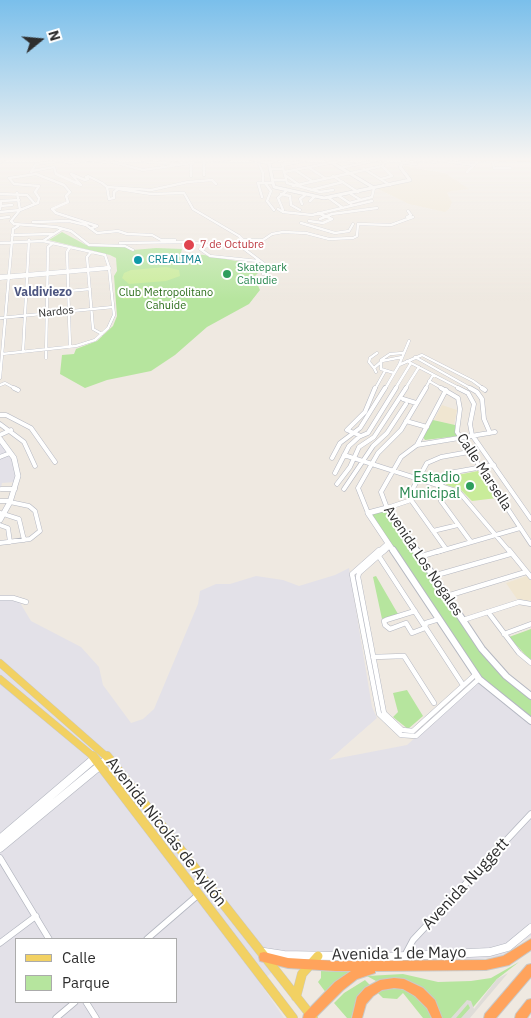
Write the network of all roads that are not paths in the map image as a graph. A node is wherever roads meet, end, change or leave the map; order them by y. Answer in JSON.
{"nodes":[{"id":1,"x":20,"y":207,"type":"edge"},
{"id":2,"x":29,"y":207,"type":"edge"},
{"id":3,"x":58,"y":207,"type":"edge"},
{"id":4,"x":192,"y":207,"type":"edge"},
{"id":5,"x":272,"y":207,"type":"edge"},
{"id":6,"x":282,"y":207,"type":"edge"},
{"id":7,"x":350,"y":207,"type":"edge"},
{"id":8,"x":343,"y":208,"type":"joint"},
{"id":9,"x":377,"y":208,"type":"dead end"},
{"id":10,"x":0,"y":209,"type":"edge"},
{"id":11,"x":278,"y":209,"type":"dead end"},
{"id":12,"x":20,"y":210,"type":"junction"},
{"id":13,"x":274,"y":210,"type":"dead end"},
{"id":14,"x":283,"y":210,"type":"dead end"},
{"id":15,"x":356,"y":210,"type":"dead end"},
{"id":16,"x":362,"y":211,"type":"junction"},
{"id":17,"x":408,"y":211,"type":"dead end"},
{"id":18,"x":318,"y":213,"type":"junction"},
{"id":19,"x":327,"y":216,"type":"junction"},
{"id":20,"x":413,"y":217,"type":"dead end"},
{"id":21,"x":0,"y":218,"type":"edge"},
{"id":22,"x":9,"y":218,"type":"dead end"},
{"id":23,"x":320,"y":219,"type":"dead end"},
{"id":24,"x":404,"y":220,"type":"junction"},
{"id":25,"x":323,"y":223,"type":"junction"},
{"id":26,"x":26,"y":224,"type":"junction"},
{"id":27,"x":326,"y":224,"type":"dead end"},
{"id":28,"x":92,"y":228,"type":"junction"},
{"id":29,"x":61,"y":230,"type":"junction"},
{"id":30,"x":356,"y":233,"type":"junction"},
{"id":31,"x":55,"y":234,"type":"junction"},
{"id":32,"x":12,"y":235,"type":"junction"},
{"id":33,"x":29,"y":240,"type":"junction"},
{"id":34,"x":243,"y":240,"type":"junction"},
{"id":35,"x":43,"y":241,"type":"junction"},
{"id":36,"x":175,"y":241,"type":"junction"},
{"id":37,"x":12,"y":242,"type":"junction"},
{"id":38,"x":0,"y":243,"type":"edge"},
{"id":39,"x":53,"y":243,"type":"junction"},
{"id":40,"x":108,"y":245,"type":"junction"},
{"id":41,"x":70,"y":247,"type":"junction"},
{"id":42,"x":133,"y":250,"type":"dead end"},
{"id":43,"x":92,"y":252,"type":"junction"},
{"id":44,"x":258,"y":261,"type":"junction"},
{"id":45,"x":109,"y":268,"type":"junction"},
{"id":46,"x":88,"y":269,"type":"junction"},
{"id":47,"x":68,"y":271,"type":"junction"},
{"id":48,"x":47,"y":273,"type":"junction"},
{"id":49,"x":263,"y":274,"type":"dead end"},
{"id":50,"x":27,"y":275,"type":"junction"},
{"id":51,"x":8,"y":277,"type":"junction"},
{"id":52,"x":0,"y":278,"type":"edge"},
{"id":53,"x":90,"y":289,"type":"junction"},
{"id":54,"x":68,"y":291,"type":"junction"},
{"id":55,"x":48,"y":293,"type":"junction"},
{"id":56,"x":113,"y":307,"type":"junction"},
{"id":57,"x":92,"y":309,"type":"junction"},
{"id":58,"x":68,"y":311,"type":"junction"},
{"id":59,"x":47,"y":313,"type":"junction"},
{"id":60,"x":25,"y":315,"type":"junction"},
{"id":61,"x":5,"y":317,"type":"junction"},
{"id":62,"x":0,"y":318,"type":"edge"},
{"id":63,"x":102,"y":334,"type":"junction"},
{"id":64,"x":409,"y":341,"type":"dead end"},
{"id":65,"x":70,"y":347,"type":"junction"},
{"id":66,"x":46,"y":350,"type":"junction"},
{"id":67,"x":23,"y":352,"type":"junction"},
{"id":68,"x":377,"y":353,"type":"dead end"},
{"id":69,"x":2,"y":354,"type":"junction"},
{"id":70,"x":403,"y":355,"type":"junction"},
{"id":71,"x":415,"y":357,"type":"junction"},
{"id":72,"x":46,"y":358,"type":"dead end"},
{"id":73,"x":407,"y":361,"type":"junction"},
{"id":74,"x":380,"y":362,"type":"junction"},
{"id":75,"x":411,"y":363,"type":"junction"},
{"id":76,"x":0,"y":364,"type":"edge"},
{"id":77,"x":399,"y":365,"type":"junction"},
{"id":78,"x":419,"y":367,"type":"junction"},
{"id":79,"x":385,"y":371,"type":"junction"},
{"id":80,"x":394,"y":373,"type":"junction"},
{"id":81,"x":433,"y":374,"type":"junction"},
{"id":82,"x":0,"y":376,"type":"edge"},
{"id":83,"x":429,"y":381,"type":"junction"},
{"id":84,"x":0,"y":385,"type":"edge"},
{"id":85,"x":18,"y":390,"type":"dead end"},
{"id":86,"x":446,"y":390,"type":"junction"},
{"id":87,"x":485,"y":390,"type":"dead end"},
{"id":88,"x":403,"y":399,"type":"dead end"},
{"id":89,"x":416,"y":403,"type":"junction"},
{"id":90,"x":406,"y":404,"type":"dead end"},
{"id":91,"x":0,"y":415,"type":"edge"},
{"id":92,"x":406,"y":421,"type":"junction"},
{"id":93,"x":0,"y":424,"type":"edge"},
{"id":94,"x":427,"y":427,"type":"junction"},
{"id":95,"x":11,"y":430,"type":"junction"},
{"id":96,"x":353,"y":432,"type":"junction"},
{"id":97,"x":495,"y":432,"type":"dead end"},
{"id":98,"x":490,"y":433,"type":"junction"},
{"id":99,"x":472,"y":435,"type":"junction"},
{"id":100,"x":360,"y":436,"type":"junction"},
{"id":101,"x":0,"y":437,"type":"edge"},
{"id":102,"x":459,"y":437,"type":"junction"},
{"id":103,"x":422,"y":438,"type":"junction"},
{"id":104,"x":429,"y":442,"type":"junction"},
{"id":105,"x":417,"y":445,"type":"junction"},
{"id":106,"x":469,"y":452,"type":"junction"},
{"id":107,"x":10,"y":454,"type":"junction"},
{"id":108,"x":344,"y":455,"type":"junction"},
{"id":109,"x":0,"y":456,"type":"edge"},
{"id":110,"x":332,"y":458,"type":"dead end"},
{"id":111,"x":353,"y":458,"type":"junction"},
{"id":112,"x":362,"y":461,"type":"junction"},
{"id":113,"x":55,"y":462,"type":"dead end"},
{"id":114,"x":371,"y":464,"type":"junction"},
{"id":115,"x":494,"y":465,"type":"junction"},
{"id":116,"x":35,"y":466,"type":"dead end"},
{"id":117,"x":480,"y":467,"type":"junction"},
{"id":118,"x":392,"y":471,"type":"junction"},
{"id":119,"x":334,"y":473,"type":"dead end"},
{"id":120,"x":417,"y":479,"type":"junction"},
{"id":121,"x":337,"y":484,"type":"dead end"},
{"id":122,"x":440,"y":486,"type":"junction"},
{"id":123,"x":1,"y":489,"type":"edge"},
{"id":124,"x":15,"y":489,"type":"junction"},
{"id":125,"x":344,"y":489,"type":"dead end"},
{"id":126,"x":411,"y":500,"type":"junction"},
{"id":127,"x":0,"y":501,"type":"edge"},
{"id":128,"x":11,"y":502,"type":"junction"},
{"id":129,"x":387,"y":508,"type":"junction"},
{"id":130,"x":368,"y":513,"type":"junction"},
{"id":131,"x":2,"y":514,"type":"edge"},
{"id":132,"x":531,"y":519,"type":"edge"},
{"id":133,"x":0,"y":520,"type":"edge"},
{"id":134,"x":458,"y":525,"type":"junction"},
{"id":135,"x":0,"y":526,"type":"edge"},
{"id":136,"x":520,"y":528,"type":"junction"},
{"id":137,"x":433,"y":531,"type":"junction"},
{"id":138,"x":496,"y":535,"type":"junction"},
{"id":139,"x":24,"y":540,"type":"junction"},
{"id":140,"x":10,"y":542,"type":"junction"},
{"id":141,"x":471,"y":542,"type":"junction"},
{"id":142,"x":0,"y":543,"type":"edge"},
{"id":143,"x":389,"y":544,"type":"junction"},
{"id":144,"x":531,"y":544,"type":"edge"},
{"id":145,"x":446,"y":549,"type":"junction"},
{"id":146,"x":510,"y":554,"type":"junction"},
{"id":147,"x":375,"y":555,"type":"junction"},
{"id":148,"x":418,"y":557,"type":"junction"},
{"id":149,"x":526,"y":572,"type":"junction"},
{"id":150,"x":432,"y":576,"type":"junction"},
{"id":151,"x":531,"y":577,"type":"edge"},
{"id":152,"x":446,"y":596,"type":"junction"},
{"id":153,"x":0,"y":598,"type":"edge"},
{"id":154,"x":26,"y":602,"type":"dead end"},
{"id":155,"x":531,"y":604,"type":"edge"},
{"id":156,"x":415,"y":611,"type":"junction"},
{"id":157,"x":488,"y":612,"type":"junction"},
{"id":158,"x":439,"y":618,"type":"junction"},
{"id":159,"x":463,"y":620,"type":"junction"},
{"id":160,"x":531,"y":624,"type":"edge"},
{"id":161,"x":426,"y":628,"type":"junction"},
{"id":162,"x":504,"y":634,"type":"junction"},
{"id":163,"x":373,"y":657,"type":"junction"},
{"id":164,"x":0,"y":663,"type":"edge"},
{"id":165,"x":531,"y":663,"type":"edge"},
{"id":166,"x":477,"y":676,"type":"junction"},
{"id":167,"x":0,"y":679,"type":"edge"},
{"id":168,"x":464,"y":685,"type":"junction"},
{"id":169,"x":531,"y":696,"type":"edge"},
{"id":170,"x":434,"y":703,"type":"dead end"},
{"id":171,"x":531,"y":721,"type":"edge"},
{"id":172,"x":425,"y":724,"type":"junction"},
{"id":173,"x":106,"y":754,"type":"junction"},
{"id":174,"x":98,"y":761,"type":"junction"},
{"id":175,"x":531,"y":814,"type":"edge"},
{"id":176,"x":0,"y":839,"type":"edge"},
{"id":177,"x":0,"y":848,"type":"edge"},
{"id":178,"x":0,"y":858,"type":"edge"},
{"id":179,"x":199,"y":894,"type":"junction"},
{"id":180,"x":36,"y":916,"type":"junction"},
{"id":181,"x":531,"y":928,"type":"edge"},
{"id":182,"x":48,"y":938,"type":"edge"},
{"id":183,"x":148,"y":938,"type":"edge"},
{"id":184,"x":0,"y":943,"type":"edge"},
{"id":185,"x":531,"y":944,"type":"edge"},
{"id":186,"x":262,"y":954,"type":"junction"},
{"id":187,"x":405,"y":955,"type":"junction"},
{"id":188,"x":318,"y":956,"type":"junction"},
{"id":189,"x":309,"y":964,"type":"junction"},
{"id":190,"x":380,"y":967,"type":"junction"},
{"id":191,"x":531,"y":969,"type":"edge"},
{"id":192,"x":296,"y":997,"type":"junction"},
{"id":193,"x":74,"y":1003,"type":"edge"},
{"id":194,"x":87,"y":1003,"type":"edge"},
{"id":195,"x":531,"y":1004,"type":"edge"},
{"id":196,"x":310,"y":1017,"type":"edge"},
{"id":197,"x":56,"y":1018,"type":"edge"},
{"id":198,"x":96,"y":1018,"type":"edge"},
{"id":199,"x":293,"y":1018,"type":"edge"},
{"id":200,"x":357,"y":1018,"type":"edge"},
{"id":201,"x":437,"y":1018,"type":"edge"},
{"id":202,"x":490,"y":1018,"type":"edge"},
{"id":203,"x":520,"y":1018,"type":"edge"}],
"edges":[{"from":1,"to":12,"type":"street"},
{"from":2,"to":12,"type":"street"},
{"from":3,"to":28,"type":"street"},
{"from":4,"to":34,"type":"street"},
{"from":5,"to":13,"type":"street"},
{"from":6,"to":14,"type":"street"},
{"from":7,"to":8,"type":"street"},
{"from":8,"to":18,"type":"street"},
{"from":9,"to":16,"type":"street"},
{"from":10,"to":12,"type":"street"},
{"from":11,"to":18,"type":"street"},
{"from":12,"to":26,"type":"street"},
{"from":15,"to":16,"type":"street"},
{"from":16,"to":19,"type":"street"},
{"from":17,"to":24,"type":"street"},
{"from":18,"to":19,"type":"street"},
{"from":19,"to":23,"type":"street"},
{"from":19,"to":25,"type":"street"},
{"from":20,"to":24,"type":"street"},
{"from":21,"to":22,"type":"street"},
{"from":24,"to":30,"type":"street"},
{"from":25,"to":27,"type":"street"},
{"from":25,"to":30,"type":"street"},
{"from":26,"to":28,"type":"street"},
{"from":26,"to":29,"type":"street"},
{"from":28,"to":36,"type":"street"},
{"from":29,"to":31,"type":"street"},
{"from":29,"to":40,"type":"street"},
{"from":30,"to":34,"type":"street"},
{"from":31,"to":32,"type":"street"},
{"from":31,"to":32,"type":"street"},
{"from":31,"to":35,"type":"street"},
{"from":32,"to":37,"type":"street"},
{"from":33,"to":35,"type":"street"},
{"from":33,"to":37,"type":"street"},
{"from":33,"to":50,"type":"street"},
{"from":34,"to":44,"type":"street"},
{"from":35,"to":39,"type":"street"},
{"from":36,"to":40,"type":"street"},
{"from":36,"to":44,"type":"street"},
{"from":37,"to":38,"type":"street"},
{"from":37,"to":51,"type":"street"},
{"from":39,"to":41,"type":"street"},
{"from":39,"to":48,"type":"street"},
{"from":40,"to":42,"type":"street"},
{"from":41,"to":43,"type":"street"},
{"from":41,"to":47,"type":"street"},
{"from":43,"to":45,"type":"street"},
{"from":43,"to":46,"type":"street"},
{"from":44,"to":49,"type":"street"},
{"from":45,"to":46,"type":"street"},
{"from":45,"to":56,"type":"street"},
{"from":46,"to":47,"type":"street"},
{"from":46,"to":53,"type":"street"},
{"from":47,"to":48,"type":"street"},
{"from":47,"to":54,"type":"street"},
{"from":48,"to":50,"type":"street"},
{"from":48,"to":55,"type":"street"},
{"from":50,"to":51,"type":"street"},
{"from":50,"to":60,"type":"street"},
{"from":51,"to":52,"type":"street"},
{"from":51,"to":61,"type":"street"},
{"from":53,"to":54,"type":"street"},
{"from":53,"to":57,"type":"street"},
{"from":54,"to":55,"type":"street"},
{"from":54,"to":58,"type":"street"},
{"from":55,"to":59,"type":"street"},
{"from":56,"to":57,"type":"street","name":"Nardos"},
{"from":56,"to":63,"type":"street"},
{"from":57,"to":58,"type":"street","name":"Nardos"},
{"from":57,"to":63,"type":"street"},
{"from":58,"to":59,"type":"street","name":"Nardos"},
{"from":58,"to":65,"type":"street"},
{"from":59,"to":60,"type":"street","name":"Nardos"},
{"from":59,"to":66,"type":"street"},
{"from":60,"to":61,"type":"street","name":"Nardos"},
{"from":60,"to":67,"type":"street"},
{"from":61,"to":62,"type":"street","name":"Nardos"},
{"from":61,"to":69,"type":"street"},
{"from":63,"to":65,"type":"street"},
{"from":64,"to":70,"type":"street"},
{"from":65,"to":66,"type":"street"},
{"from":66,"to":67,"type":"street"},
{"from":66,"to":72,"type":"street"},
{"from":67,"to":69,"type":"street"},
{"from":68,"to":74,"type":"street"},
{"from":69,"to":76,"type":"street"},
{"from":70,"to":74,"type":"street"},
{"from":70,"to":77,"type":"street"},
{"from":71,"to":73,"type":"street"},
{"from":71,"to":87,"type":"street"},
{"from":71,"to":98,"type":"street"},
{"from":73,"to":75,"type":"street"},
{"from":73,"to":77,"type":"street"},
{"from":74,"to":79,"type":"street"},
{"from":75,"to":78,"type":"street"},
{"from":75,"to":100,"type":"street"},
{"from":76,"to":82,"type":"street"},
{"from":77,"to":80,"type":"street"},
{"from":78,"to":81,"type":"street"},
{"from":78,"to":111,"type":"street"},
{"from":79,"to":80,"type":"street"},
{"from":79,"to":96,"type":"street"},
{"from":80,"to":96,"type":"street"},
{"from":81,"to":83,"type":"street"},
{"from":81,"to":99,"type":"street"},
{"from":83,"to":86,"type":"street","name":"Calle Marsella"},
{"from":83,"to":89,"type":"street"},
{"from":84,"to":85,"type":"street"},
{"from":86,"to":94,"type":"street","name":"Avenida Los Nogales"},
{"from":86,"to":102,"type":"street","name":"Calle Marsella"},
{"from":88,"to":89,"type":"street"},
{"from":89,"to":92,"type":"street"},
{"from":90,"to":112,"type":"street"},
{"from":91,"to":113,"type":"street"},
{"from":92,"to":94,"type":"street"},
{"from":92,"to":114,"type":"street"},
{"from":93,"to":95,"type":"street"},
{"from":94,"to":103,"type":"street","name":"Avenida Los Nogales"},
{"from":95,"to":101,"type":"street"},
{"from":95,"to":116,"type":"street"},
{"from":96,"to":100,"type":"street"},
{"from":96,"to":110,"type":"street"},
{"from":97,"to":98,"type":"street"},
{"from":98,"to":99,"type":"street"},
{"from":99,"to":102,"type":"street"},
{"from":99,"to":115,"type":"street"},
{"from":100,"to":108,"type":"street"},
{"from":101,"to":107,"type":"street"},
{"from":102,"to":104,"type":"street"},
{"from":102,"to":106,"type":"street","name":"Calle Marsella"},
{"from":103,"to":104,"type":"street"},
{"from":103,"to":105,"type":"street","name":"Avenida Los Nogales"},
{"from":104,"to":105,"type":"street"},
{"from":105,"to":118,"type":"street","name":"Avenida Los Nogales"},
{"from":106,"to":117,"type":"street","name":"Calle Marsella"},
{"from":106,"to":120,"type":"street"},
{"from":107,"to":109,"type":"street"},
{"from":107,"to":124,"type":"street"},
{"from":108,"to":111,"type":"street"},
{"from":108,"to":119,"type":"street"},
{"from":111,"to":112,"type":"street"},
{"from":111,"to":121,"type":"street"},
{"from":112,"to":114,"type":"street"},
{"from":112,"to":125,"type":"street"},
{"from":114,"to":118,"type":"street"},
{"from":114,"to":130,"type":"street"},
{"from":115,"to":117,"type":"street"},
{"from":115,"to":132,"type":"street"},
{"from":117,"to":122,"type":"street"},
{"from":117,"to":136,"type":"street","name":"Calle Marsella"},
{"from":118,"to":120,"type":"street"},
{"from":118,"to":129,"type":"street","name":"Avenida Los Nogales"},
{"from":120,"to":122,"type":"street"},
{"from":120,"to":126,"type":"street"},
{"from":122,"to":134,"type":"street"},
{"from":122,"to":138,"type":"street"},
{"from":123,"to":124,"type":"street"},
{"from":124,"to":128,"type":"street"},
{"from":126,"to":129,"type":"street"},
{"from":126,"to":137,"type":"street"},
{"from":127,"to":128,"type":"street"},
{"from":128,"to":131,"type":"street"},
{"from":128,"to":139,"type":"street"},
{"from":129,"to":130,"type":"street"},
{"from":129,"to":148,"type":"street","name":"Avenida Los Nogales"},
{"from":130,"to":143,"type":"street","name":"Avenida Los Nogales"},
{"from":131,"to":133,"type":"street"},
{"from":131,"to":139,"type":"street"},
{"from":134,"to":137,"type":"street"},
{"from":134,"to":141,"type":"street"},
{"from":135,"to":140,"type":"street"},
{"from":136,"to":138,"type":"street"},
{"from":136,"to":144,"type":"street","name":"Calle Marsella"},
{"from":137,"to":145,"type":"street"},
{"from":138,"to":141,"type":"street"},
{"from":138,"to":146,"type":"street"},
{"from":139,"to":140,"type":"street"},
{"from":140,"to":142,"type":"street"},
{"from":141,"to":145,"type":"street"},
{"from":143,"to":147,"type":"street"},
{"from":143,"to":158,"type":"street","name":"Avenida Los Nogales"},
{"from":145,"to":148,"type":"street"},
{"from":146,"to":149,"type":"street"},
{"from":146,"to":150,"type":"street"},
{"from":147,"to":156,"type":"street"},
{"from":147,"to":163,"type":"street"},
{"from":147,"to":172,"type":"street"},
{"from":148,"to":150,"type":"street","name":"Avenida Los Nogales"},
{"from":149,"to":151,"type":"street"},
{"from":149,"to":152,"type":"street"},
{"from":150,"to":152,"type":"street","name":"Avenida Los Nogales"},
{"from":152,"to":159,"type":"street","name":"Avenida Los Nogales"},
{"from":153,"to":154,"type":"street"},
{"from":155,"to":157,"type":"street"},
{"from":156,"to":161,"type":"street"},
{"from":156,"to":161,"type":"street"},
{"from":157,"to":159,"type":"street"},
{"from":157,"to":162,"type":"street"},
{"from":158,"to":161,"type":"street"},
{"from":158,"to":166,"type":"street","name":"Avenida Los Nogales"},
{"from":159,"to":169,"type":"street","name":"Avenida Los Nogales"},
{"from":160,"to":162,"type":"street"},
{"from":161,"to":168,"type":"street"},
{"from":162,"to":165,"type":"street"},
{"from":163,"to":170,"type":"street"},
{"from":163,"to":172,"type":"street"},
{"from":164,"to":173,"type":"main road","name":"Avenida Nicolás de Ayllón"},
{"from":166,"to":168,"type":"street"},
{"from":166,"to":171,"type":"street","name":"Avenida Los Nogales"},
{"from":166,"to":172,"type":"street"},
{"from":167,"to":174,"type":"main road","name":"Avenida Nicolás de Ayllón"},
{"from":168,"to":172,"type":"street"},
{"from":173,"to":174,"type":"street"},
{"from":173,"to":186,"type":"main road","name":"Avenida Nicolás de Ayllón"},
{"from":174,"to":176,"type":"street"},
{"from":174,"to":177,"type":"street"},
{"from":174,"to":179,"type":"main road","name":"Avenida Nicolás de Ayllón"},
{"from":175,"to":187,"type":"street","name":"Avenida Nuggett"},
{"from":178,"to":180,"type":"street"},
{"from":179,"to":183,"type":"street"},
{"from":179,"to":199,"type":"main road","name":"Avenida Nicolás de Ayllón"},
{"from":180,"to":182,"type":"street"},
{"from":180,"to":184,"type":"street"},
{"from":181,"to":187,"type":"street","name":"Avenida 1 de Mayo"},
{"from":185,"to":190,"type":"highway"},
{"from":186,"to":188,"type":"street","name":"Avenida 1 de Mayo"},
{"from":186,"to":189,"type":"highway"},
{"from":186,"to":192,"type":"main road","name":"Avenida Nicolás de Ayllón"},
{"from":187,"to":188,"type":"street","name":"Avenida 1 de Mayo"},
{"from":188,"to":189,"type":"main road"},
{"from":189,"to":190,"type":"highway"},
{"from":189,"to":192,"type":"main road"},
{"from":190,"to":196,"type":"highway"},
{"from":191,"to":202,"type":"highway"},
{"from":192,"to":196,"type":"main road","name":"Avenida Nicolás de Ayllón"},
{"from":193,"to":197,"type":"street"},
{"from":194,"to":198,"type":"street"},
{"from":195,"to":203,"type":"highway"},
{"from":200,"to":201,"type":"highway"}]}
